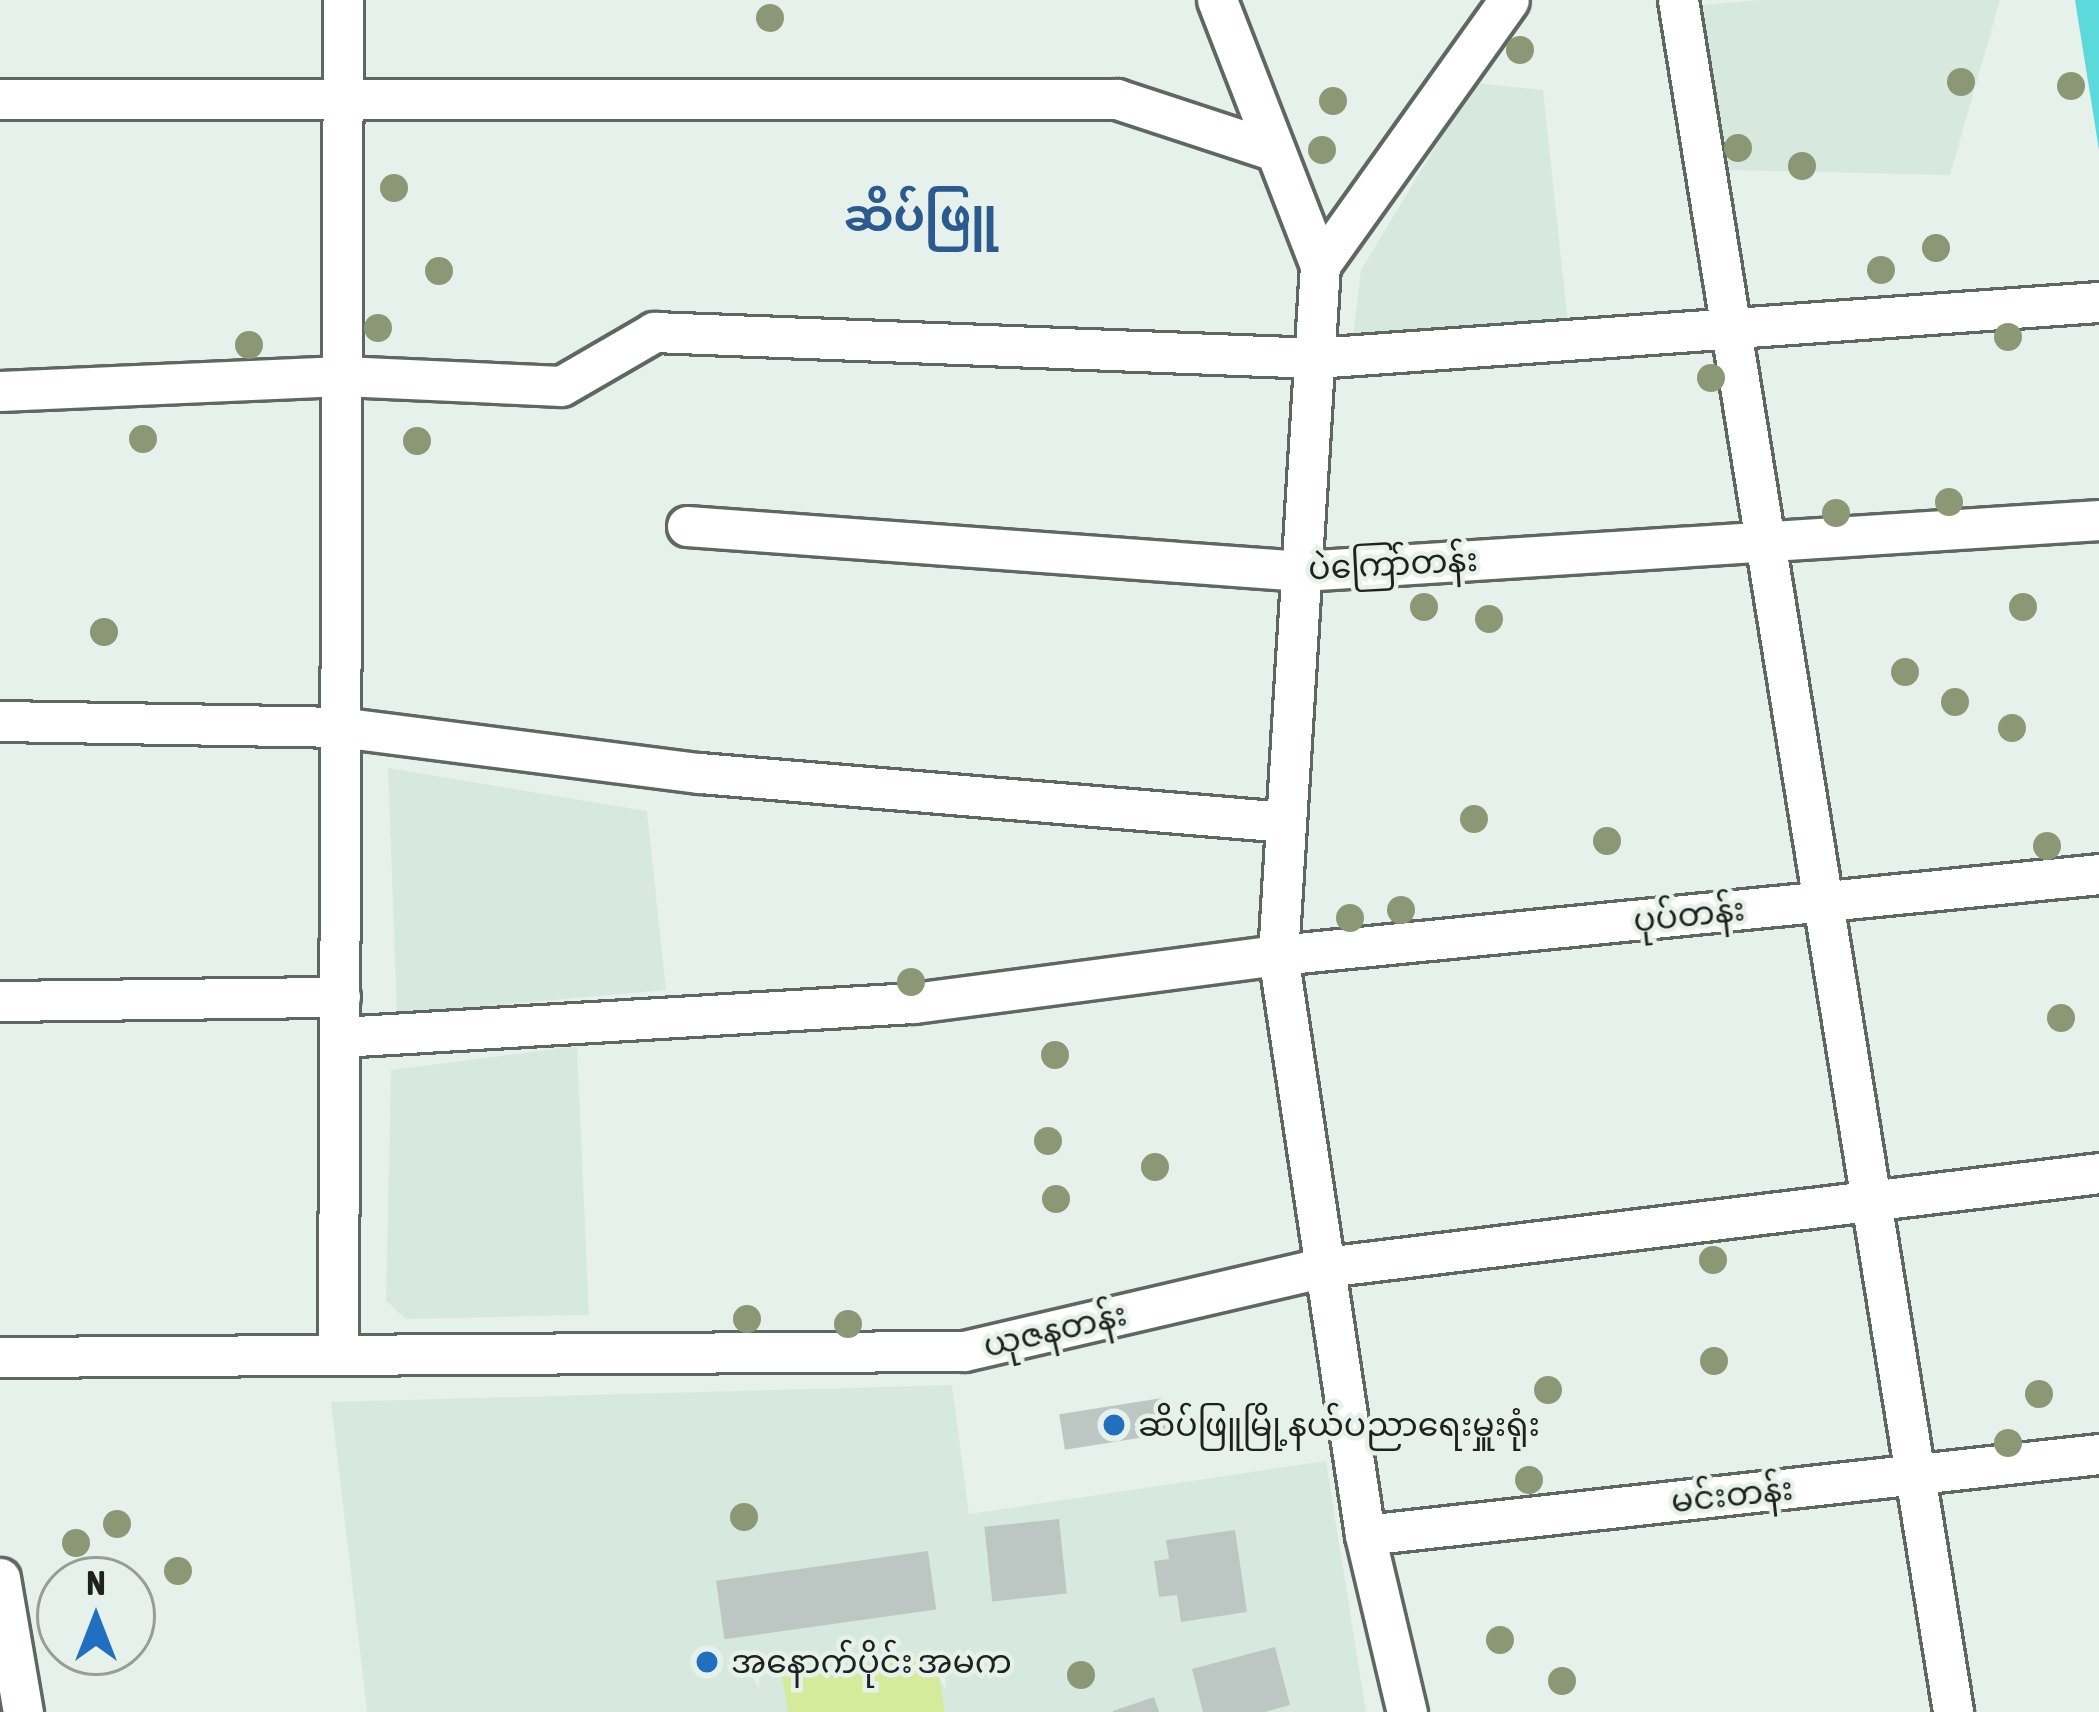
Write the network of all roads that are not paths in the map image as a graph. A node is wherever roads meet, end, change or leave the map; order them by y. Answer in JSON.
{"nodes":[{"id":1,"x":343,"y":0,"type":"edge"},
{"id":2,"x":1216,"y":0,"type":"edge"},
{"id":3,"x":1509,"y":0,"type":"edge"},
{"id":4,"x":1678,"y":0,"type":"edge"},
{"id":5,"x":0,"y":99,"type":"edge"},
{"id":6,"x":343,"y":99,"type":"junction"},
{"id":7,"x":1276,"y":151,"type":"junction"},
{"id":8,"x":1320,"y":265,"type":"junction"},
{"id":9,"x":2099,"y":302,"type":"edge"},
{"id":10,"x":1734,"y":328,"type":"junction"},
{"id":11,"x":1315,"y":358,"type":"junction"},
{"id":12,"x":342,"y":376,"type":"junction"},
{"id":13,"x":0,"y":391,"type":"edge"},
{"id":14,"x":2099,"y":520,"type":"edge"},
{"id":15,"x":687,"y":526,"type":"dead end"},
{"id":16,"x":1769,"y":541,"type":"junction"},
{"id":17,"x":1302,"y":571,"type":"junction"},
{"id":18,"x":0,"y":721,"type":"edge"},
{"id":19,"x":339,"y":727,"type":"junction"},
{"id":20,"x":1286,"y":822,"type":"junction"},
{"id":21,"x":2099,"y":874,"type":"edge"},
{"id":22,"x":1824,"y":901,"type":"junction"},
{"id":23,"x":1278,"y":955,"type":"junction"},
{"id":24,"x":340,"y":997,"type":"junction"},
{"id":25,"x":0,"y":1001,"type":"edge"},
{"id":26,"x":340,"y":1037,"type":"junction"},
{"id":27,"x":2099,"y":1173,"type":"edge"},
{"id":28,"x":1874,"y":1200,"type":"junction"},
{"id":29,"x":1325,"y":1267,"type":"junction"},
{"id":30,"x":338,"y":1355,"type":"junction"},
{"id":31,"x":0,"y":1357,"type":"edge"},
{"id":32,"x":2099,"y":1454,"type":"edge"},
{"id":33,"x":1917,"y":1475,"type":"junction"},
{"id":34,"x":1365,"y":1534,"type":"junction"},
{"id":35,"x":0,"y":1578,"type":"edge"},
{"id":36,"x":23,"y":1712,"type":"edge"},
{"id":37,"x":1406,"y":1712,"type":"edge"},
{"id":38,"x":1953,"y":1712,"type":"edge"}],
"edges":[{"from":1,"to":6,"type":"street"},
{"from":2,"to":7,"type":"street"},
{"from":3,"to":8,"type":"street"},
{"from":4,"to":10,"type":"street"},
{"from":5,"to":6,"type":"street"},
{"from":6,"to":7,"type":"street"},
{"from":6,"to":12,"type":"street"},
{"from":7,"to":8,"type":"street"},
{"from":8,"to":11,"type":"street"},
{"from":9,"to":10,"type":"street"},
{"from":10,"to":11,"type":"street"},
{"from":10,"to":16,"type":"street"},
{"from":11,"to":12,"type":"street"},
{"from":11,"to":17,"type":"street"},
{"from":12,"to":13,"type":"street"},
{"from":12,"to":19,"type":"street"},
{"from":14,"to":16,"type":"street","name":"ပဲကြော်တန်း"},
{"from":15,"to":17,"type":"street","name":"ပဲကြော်တန်း"},
{"from":16,"to":17,"type":"street","name":"ပဲကြော်တန်း"},
{"from":16,"to":22,"type":"street"},
{"from":17,"to":20,"type":"street"},
{"from":18,"to":19,"type":"street"},
{"from":19,"to":20,"type":"street"},
{"from":19,"to":24,"type":"street"},
{"from":20,"to":23,"type":"street"},
{"from":21,"to":22,"type":"street","name":"ပုပ်တန်း"},
{"from":22,"to":23,"type":"street","name":"ပုပ်တန်း"},
{"from":22,"to":28,"type":"street"},
{"from":23,"to":26,"type":"street","name":"ပုပ်တန်း"},
{"from":23,"to":29,"type":"street"},
{"from":24,"to":25,"type":"street"},
{"from":24,"to":26,"type":"street"},
{"from":26,"to":30,"type":"street"},
{"from":27,"to":28,"type":"street","name":"ယုဇနတန်း"},
{"from":28,"to":29,"type":"street","name":"ယုဇနတန်း"},
{"from":28,"to":33,"type":"street"},
{"from":29,"to":30,"type":"street","name":"ယုဇနတန်း"},
{"from":29,"to":34,"type":"street"},
{"from":30,"to":31,"type":"street","name":"ယုဇနတန်း"},
{"from":32,"to":33,"type":"street","name":"မင်းတန်း"},
{"from":33,"to":34,"type":"street","name":"မင်းတန်း"},
{"from":33,"to":38,"type":"street"},
{"from":34,"to":37,"type":"street"},
{"from":35,"to":36,"type":"street"}]}
